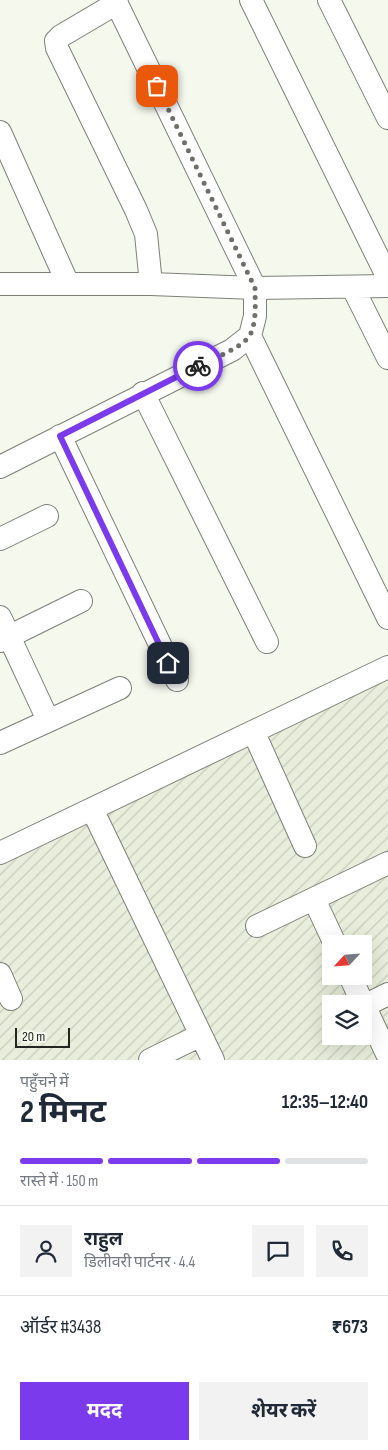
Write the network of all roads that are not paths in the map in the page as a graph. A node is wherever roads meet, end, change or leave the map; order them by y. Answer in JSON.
{"nodes":[{"id":1,"x":251,"y":0,"type":"edge"},
{"id":2,"x":329,"y":0,"type":"edge"},
{"id":3,"x":116,"y":2,"type":"edge"},
{"id":4,"x":388,"y":118,"type":"edge"},
{"id":5,"x":0,"y":132,"type":"edge"},
{"id":6,"x":388,"y":278,"type":"edge"},
{"id":7,"x":0,"y":284,"type":"edge"},
{"id":8,"x":68,"y":284,"type":"junction"},
{"id":9,"x":151,"y":284,"type":"junction"},
{"id":10,"x":388,"y":286,"type":"edge"},
{"id":11,"x":255,"y":288,"type":"junction"},
{"id":12,"x":352,"y":288,"type":"junction"},
{"id":13,"x":250,"y":336,"type":"junction"},
{"id":14,"x":388,"y":358,"type":"edge"},
{"id":15,"x":143,"y":393,"type":"junction"},
{"id":16,"x":60,"y":436,"type":"junction"},
{"id":17,"x":0,"y":467,"type":"edge"},
{"id":18,"x":47,"y":516,"type":"dead end"},
{"id":19,"x":0,"y":539,"type":"edge"},
{"id":20,"x":81,"y":602,"type":"dead end"},
{"id":21,"x":0,"y":617,"type":"edge"},
{"id":22,"x":388,"y":618,"type":"edge"},
{"id":23,"x":5,"y":639,"type":"edge"},
{"id":24,"x":267,"y":642,"type":"dead end"},
{"id":25,"x":388,"y":667,"type":"edge"},
{"id":26,"x":177,"y":680,"type":"dead end"},
{"id":27,"x":120,"y":688,"type":"dead end"},
{"id":28,"x":48,"y":720,"type":"junction"},
{"id":29,"x":254,"y":733,"type":"junction"},
{"id":30,"x":0,"y":743,"type":"edge"},
{"id":31,"x":92,"y":809,"type":"junction"},
{"id":32,"x":305,"y":846,"type":"dead end"},
{"id":33,"x":0,"y":853,"type":"edge"},
{"id":34,"x":388,"y":863,"type":"edge"},
{"id":35,"x":314,"y":899,"type":"junction"},
{"id":36,"x":256,"y":926,"type":"dead end"},
{"id":37,"x":331,"y":935,"type":"edge"},
{"id":38,"x":0,"y":974,"type":"edge"},
{"id":39,"x":388,"y":994,"type":"edge"},
{"id":40,"x":11,"y":999,"type":"dead end"},
{"id":41,"x":372,"y":1001,"type":"edge"},
{"id":42,"x":372,"y":1022,"type":"edge"},
{"id":43,"x":201,"y":1035,"type":"junction"},
{"id":44,"x":388,"y":1056,"type":"edge"},
{"id":45,"x":150,"y":1060,"type":"edge"},
{"id":46,"x":213,"y":1060,"type":"edge"}],
"edges":[{"from":1,"to":6,"type":"street"},
{"from":2,"to":4,"type":"street"},
{"from":3,"to":9,"type":"street"},
{"from":3,"to":11,"type":"street"},
{"from":5,"to":8,"type":"street"},
{"from":7,"to":8,"type":"street"},
{"from":8,"to":9,"type":"street"},
{"from":9,"to":11,"type":"street"},
{"from":10,"to":12,"type":"street"},
{"from":11,"to":12,"type":"street"},
{"from":11,"to":13,"type":"street"},
{"from":12,"to":14,"type":"street"},
{"from":13,"to":15,"type":"street"},
{"from":13,"to":22,"type":"street"},
{"from":15,"to":16,"type":"street"},
{"from":15,"to":24,"type":"street"},
{"from":16,"to":17,"type":"street"},
{"from":16,"to":26,"type":"street"},
{"from":18,"to":19,"type":"street"},
{"from":20,"to":23,"type":"street"},
{"from":21,"to":23,"type":"street"},
{"from":23,"to":28,"type":"street"},
{"from":25,"to":29,"type":"street"},
{"from":27,"to":28,"type":"street"},
{"from":28,"to":30,"type":"street"},
{"from":29,"to":31,"type":"street"},
{"from":29,"to":32,"type":"street"},
{"from":31,"to":33,"type":"street"},
{"from":31,"to":43,"type":"street"},
{"from":34,"to":35,"type":"street"},
{"from":35,"to":36,"type":"street"},
{"from":35,"to":37,"type":"street"},
{"from":38,"to":40,"type":"street"},
{"from":39,"to":41,"type":"street"},
{"from":42,"to":44,"type":"street"},
{"from":43,"to":45,"type":"street"},
{"from":43,"to":46,"type":"street"}]}
